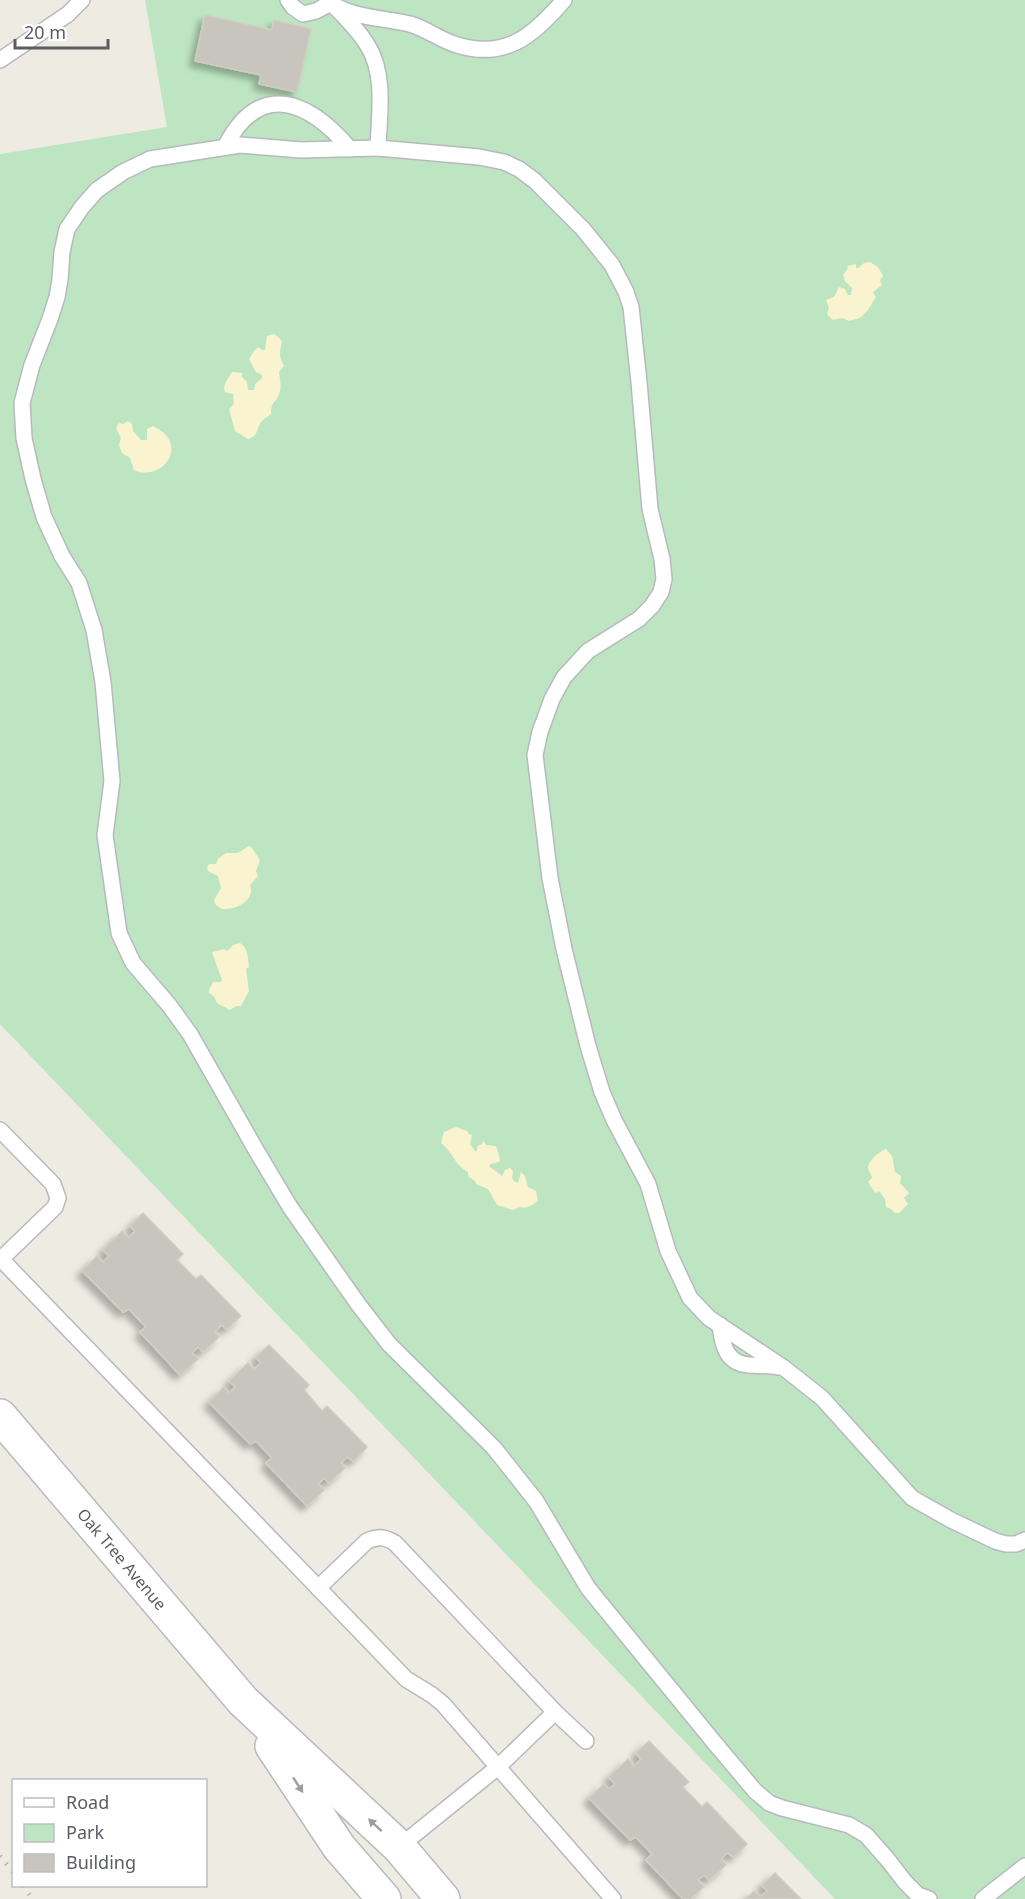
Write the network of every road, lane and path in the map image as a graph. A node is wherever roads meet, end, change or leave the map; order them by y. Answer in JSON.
{"nodes":[{"id":1,"x":82,"y":0,"type":"edge"},
{"id":2,"x":288,"y":0,"type":"edge"},
{"id":3,"x":564,"y":0,"type":"edge"},
{"id":4,"x":331,"y":3,"type":"edge"},
{"id":5,"x":0,"y":60,"type":"edge"},
{"id":6,"x":225,"y":147,"type":"junction"},
{"id":7,"x":378,"y":148,"type":"junction"},
{"id":8,"x":350,"y":149,"type":"junction"},
{"id":9,"x":0,"y":1130,"type":"edge"},
{"id":10,"x":0,"y":1258,"type":"edge"},
{"id":11,"x":0,"y":1416,"type":"edge"},
{"id":12,"x":1025,"y":1540,"type":"edge"},
{"id":13,"x":318,"y":1588,"type":"junction"},
{"id":14,"x":243,"y":1701,"type":"junction"},
{"id":15,"x":555,"y":1712,"type":"junction"},
{"id":16,"x":586,"y":1742,"type":"dead end"},
{"id":17,"x":498,"y":1767,"type":"junction"},
{"id":18,"x":399,"y":1847,"type":"junction"},
{"id":19,"x":1025,"y":1866,"type":"edge"},
{"id":20,"x":384,"y":1899,"type":"edge"},
{"id":21,"x":443,"y":1899,"type":"edge"},
{"id":22,"x":613,"y":1899,"type":"edge"},
{"id":23,"x":928,"y":1899,"type":"edge"},
{"id":24,"x":983,"y":1899,"type":"edge"}],
"edges":[{"from":1,"to":5,"type":"lane"},
{"from":2,"to":4,"type":"lane"},
{"from":3,"to":4,"type":"lane"},
{"from":4,"to":7,"type":"lane"},
{"from":6,"to":8,"type":"lane"},
{"from":6,"to":8,"type":"lane"},
{"from":6,"to":23,"type":"lane"},
{"from":7,"to":8,"type":"lane"},
{"from":7,"to":12,"type":"lane"},
{"from":9,"to":10,"type":"lane"},
{"from":10,"to":13,"type":"lane"},
{"from":11,"to":14,"type":"street","name":"Oak Tree Avenue"},
{"from":13,"to":15,"type":"lane"},
{"from":13,"to":17,"type":"lane"},
{"from":18,"to":14,"type":"street","name":"Oak Tree Avenue","one_way":true},
{"from":14,"to":20,"type":"street","name":"Oak Tree Avenue","one_way":true},
{"from":15,"to":16,"type":"lane"},
{"from":15,"to":17,"type":"lane"},
{"from":17,"to":18,"type":"lane"},
{"from":17,"to":22,"type":"lane"},
{"from":18,"to":21,"type":"street","name":"Oak Tree Avenue"},
{"from":19,"to":24,"type":"lane"}]}
